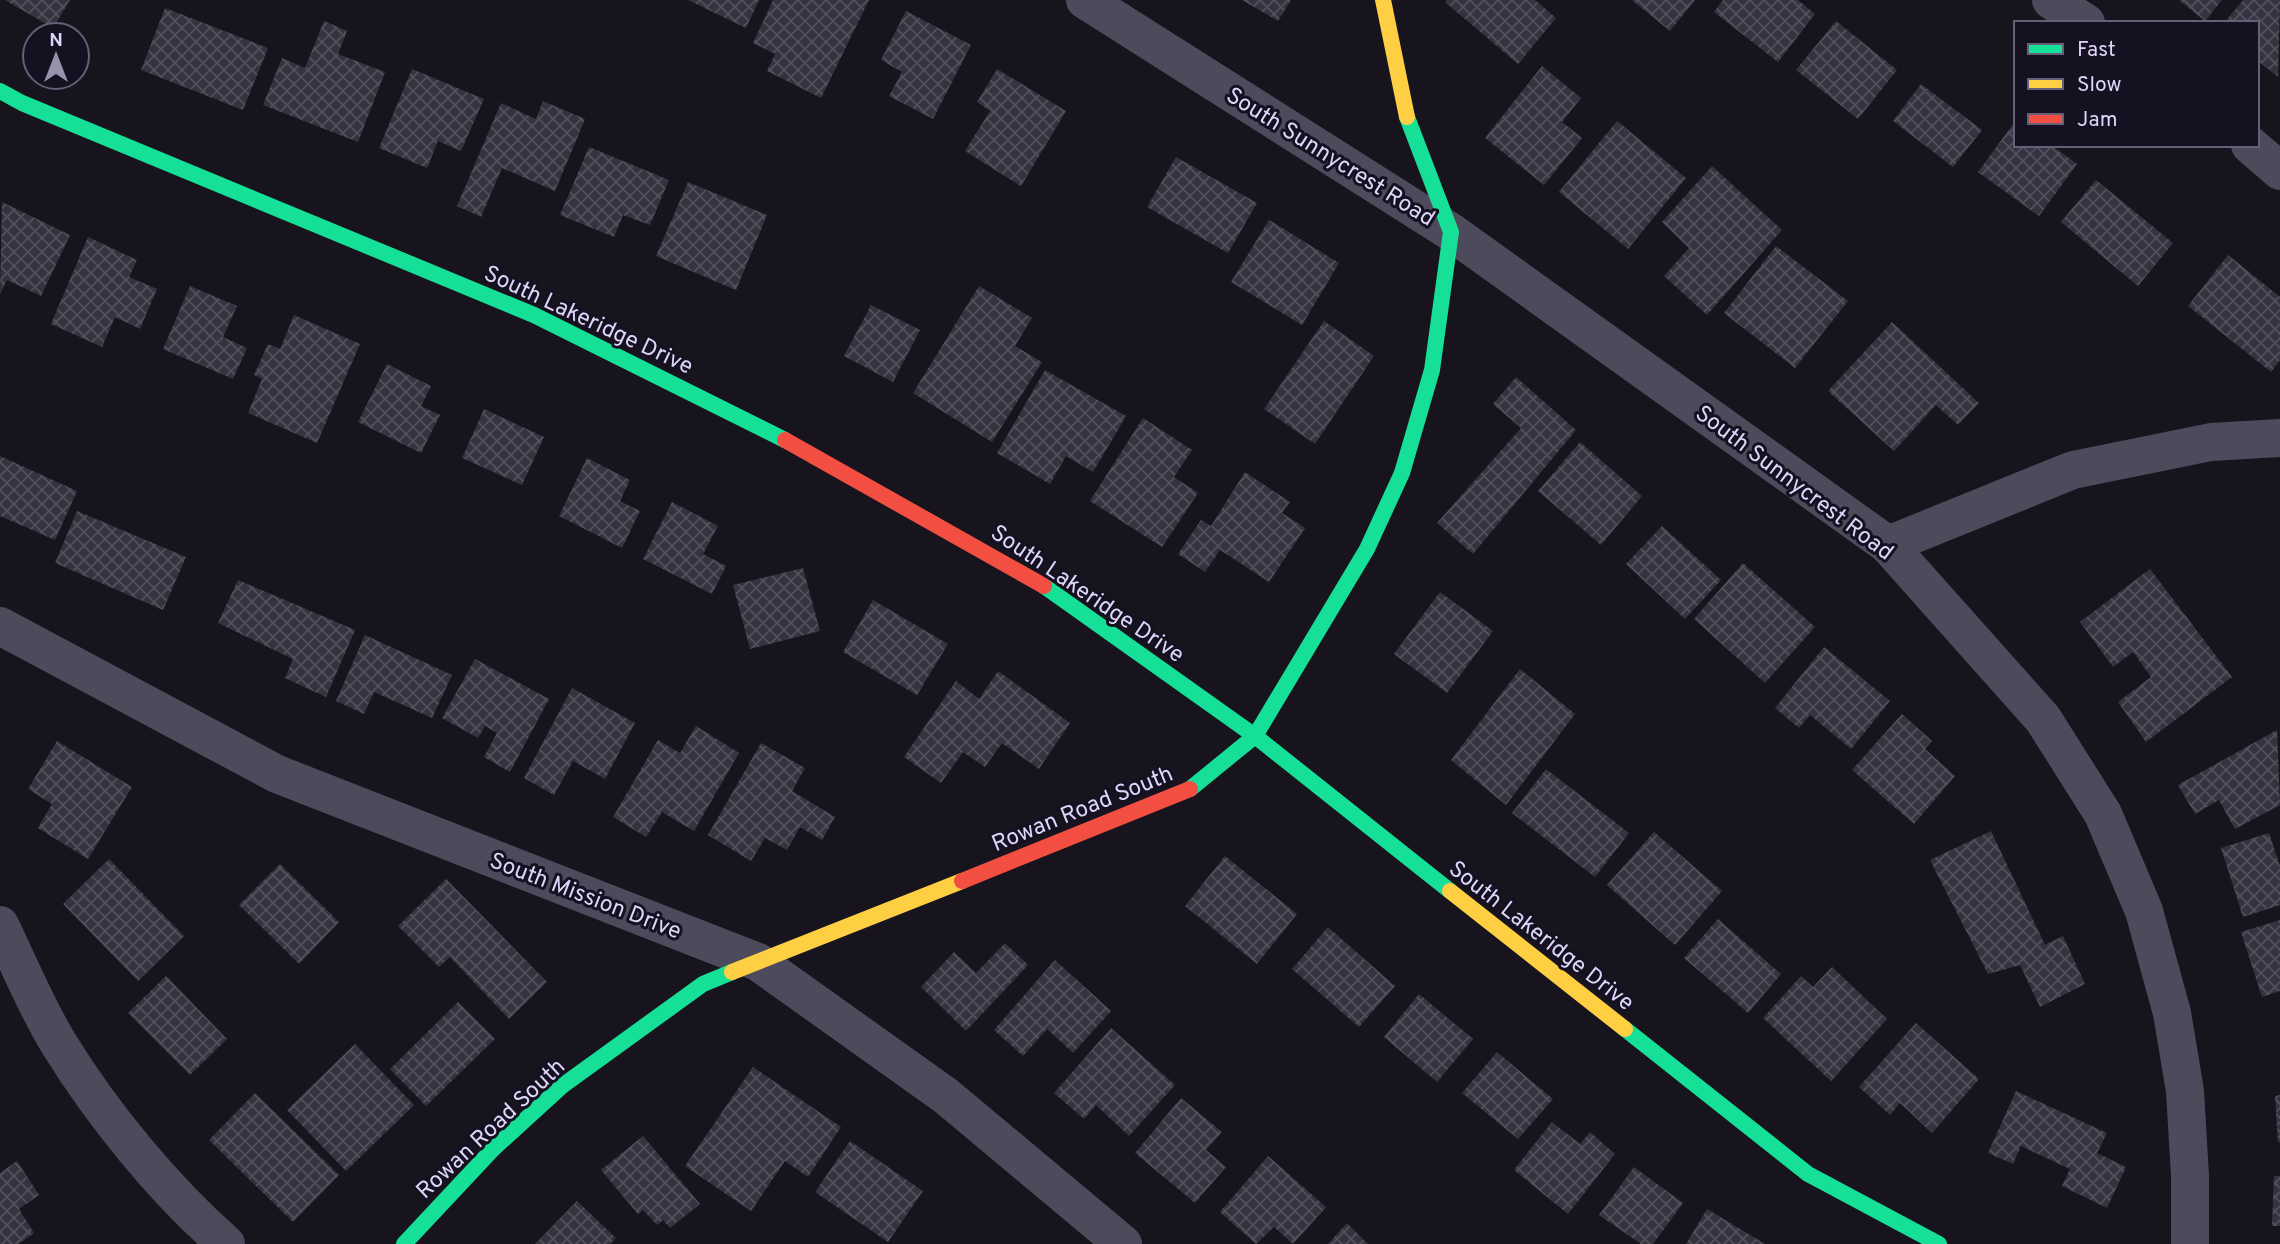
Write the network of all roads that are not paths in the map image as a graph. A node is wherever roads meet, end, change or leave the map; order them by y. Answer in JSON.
{"nodes":[{"id":1,"x":1085,"y":0,"type":"edge"},
{"id":2,"x":1382,"y":0,"type":"edge"},
{"id":3,"x":2051,"y":0,"type":"edge"},
{"id":4,"x":2083,"y":21,"type":"edge"},
{"id":5,"x":0,"y":91,"type":"edge"},
{"id":6,"x":2252,"y":147,"type":"edge"},
{"id":7,"x":2280,"y":171,"type":"edge"},
{"id":8,"x":1451,"y":232,"type":"junction"},
{"id":9,"x":2280,"y":438,"type":"edge"},
{"id":10,"x":1888,"y":545,"type":"junction"},
{"id":11,"x":0,"y":626,"type":"edge"},
{"id":12,"x":1255,"y":736,"type":"junction"},
{"id":13,"x":0,"y":925,"type":"edge"},
{"id":14,"x":758,"y":962,"type":"junction"},
{"id":15,"x":226,"y":1244,"type":"edge"},
{"id":16,"x":404,"y":1244,"type":"edge"},
{"id":17,"x":1123,"y":1244,"type":"edge"},
{"id":18,"x":1939,"y":1244,"type":"edge"},
{"id":19,"x":2190,"y":1244,"type":"edge"}],
"edges":[{"from":1,"to":8,"type":"street","name":"South Sunnycrest Road"},
{"from":2,"to":8,"type":"street","name":"Rowan Road South"},
{"from":3,"to":4,"type":"street"},
{"from":5,"to":12,"type":"street","name":"South Lakeridge Drive"},
{"from":6,"to":7,"type":"street"},
{"from":8,"to":10,"type":"street","name":"South Sunnycrest Road"},
{"from":8,"to":12,"type":"street","name":"Rowan Road South"},
{"from":9,"to":10,"type":"street"},
{"from":10,"to":19,"type":"street","name":"South Sunnycrest Road"},
{"from":11,"to":14,"type":"street","name":"South Mission Drive"},
{"from":12,"to":14,"type":"street","name":"Rowan Road South"},
{"from":12,"to":18,"type":"street","name":"South Lakeridge Drive"},
{"from":13,"to":15,"type":"street"},
{"from":14,"to":16,"type":"street","name":"Rowan Road South"},
{"from":14,"to":17,"type":"street","name":"South Mission Drive"}]}
